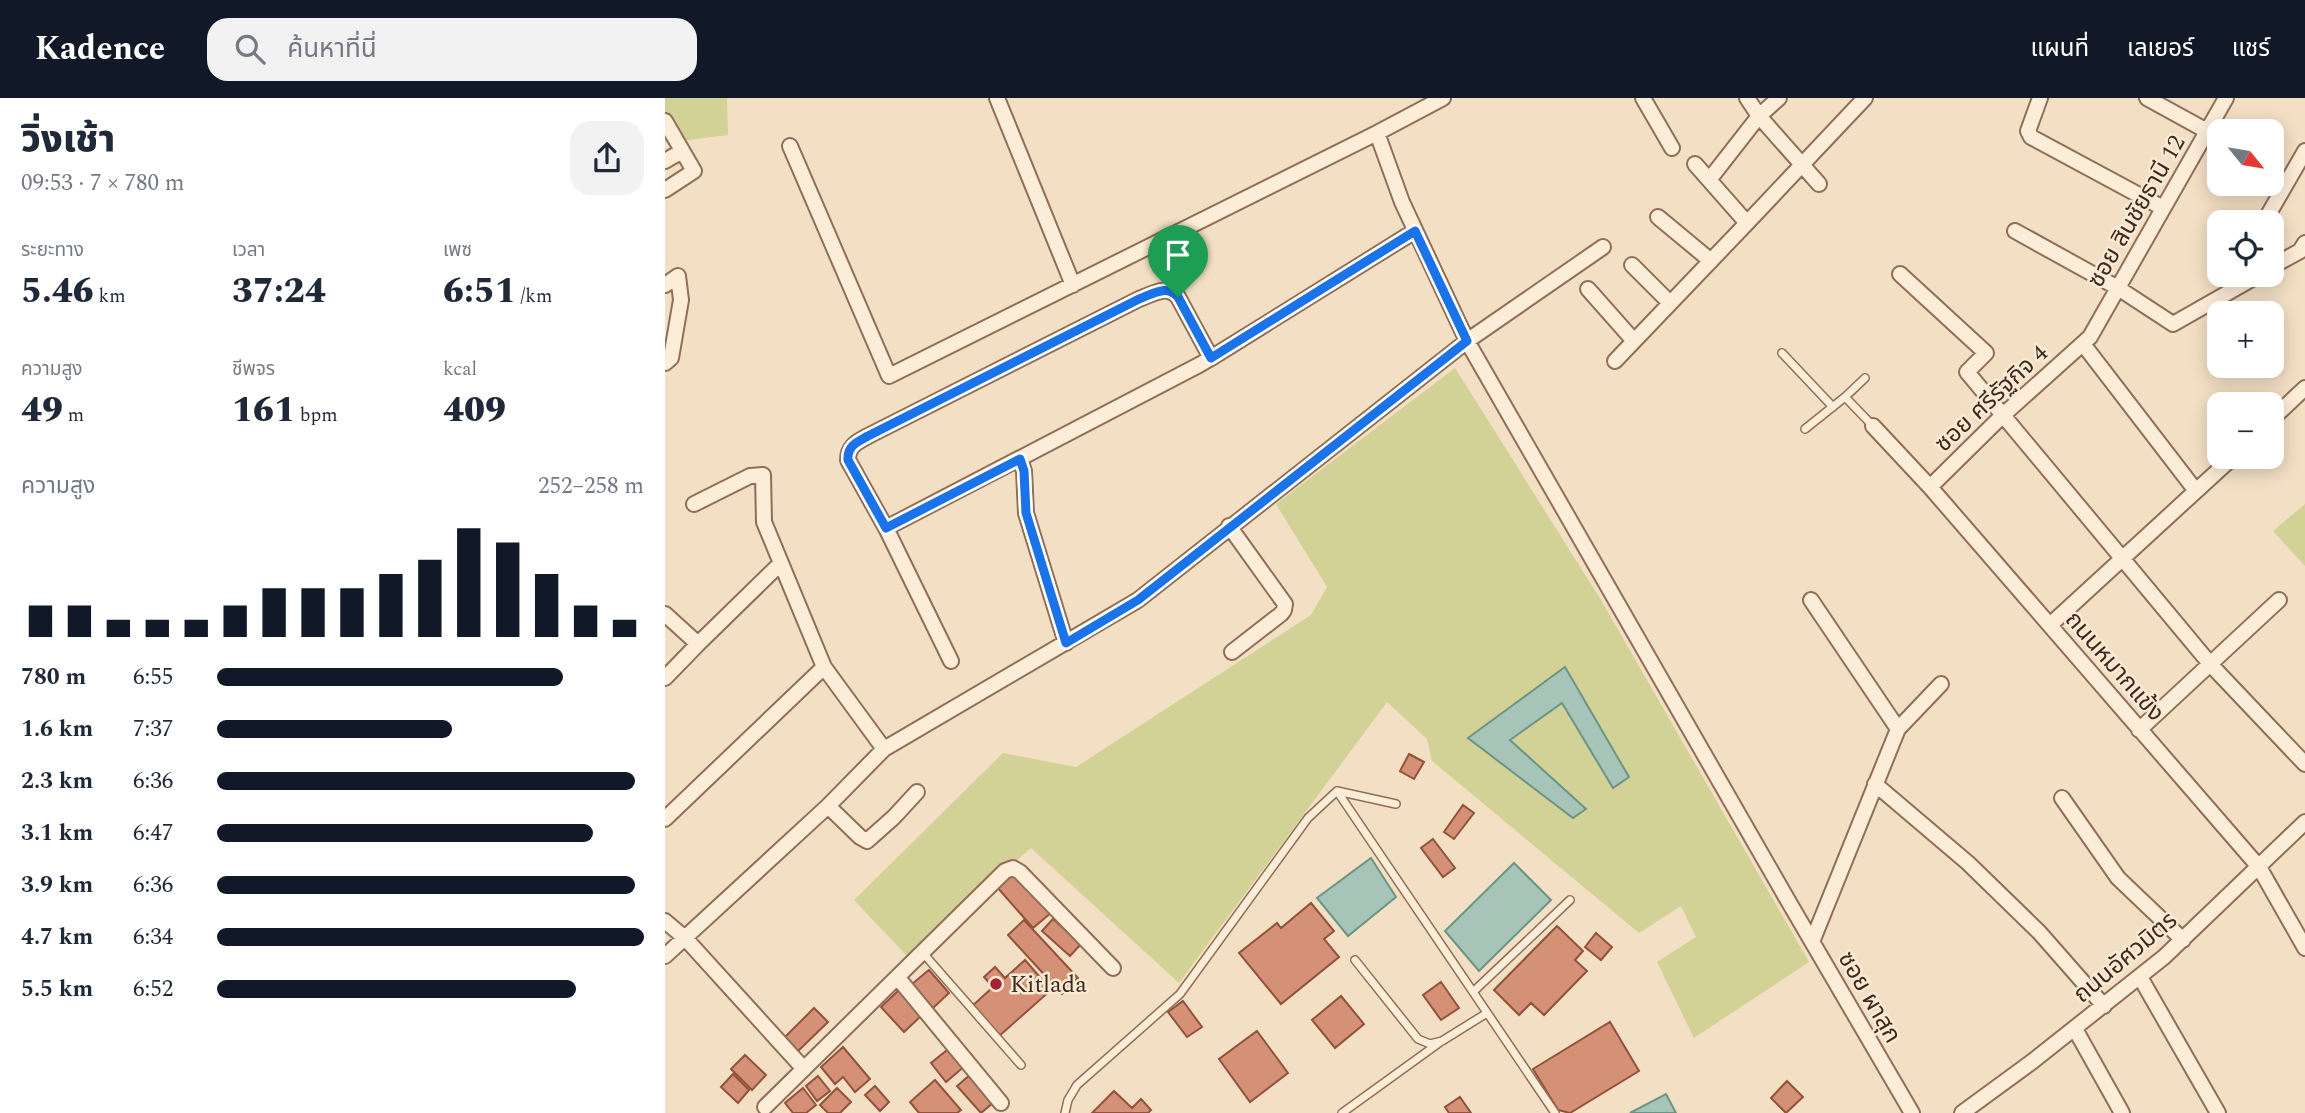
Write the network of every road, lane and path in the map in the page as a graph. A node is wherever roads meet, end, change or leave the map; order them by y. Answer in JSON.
{"nodes":[{"id":1,"x":997,"y":98,"type":"edge"},
{"id":2,"x":1443,"y":98,"type":"edge"},
{"id":3,"x":1643,"y":98,"type":"edge"},
{"id":4,"x":1747,"y":98,"type":"edge"},
{"id":5,"x":1779,"y":98,"type":"edge"},
{"id":6,"x":1865,"y":98,"type":"edge"},
{"id":7,"x":2040,"y":98,"type":"edge"},
{"id":8,"x":2147,"y":98,"type":"edge"},
{"id":9,"x":2226,"y":98,"type":"edge"},
{"id":10,"x":1759,"y":116,"type":"junction"},
{"id":11,"x":2214,"y":119,"type":"edge"},
{"id":12,"x":665,"y":121,"type":"edge"},
{"id":13,"x":2207,"y":131,"type":"joint"},
{"id":14,"x":1377,"y":134,"type":"junction"},
{"id":15,"x":790,"y":146,"type":"dead end"},
{"id":16,"x":1672,"y":148,"type":"dead end"},
{"id":17,"x":682,"y":151,"type":"junction"},
{"id":18,"x":2305,"y":151,"type":"edge"},
{"id":19,"x":665,"y":161,"type":"edge"},
{"id":20,"x":1695,"y":164,"type":"dead end"},
{"id":21,"x":1802,"y":165,"type":"junction"},
{"id":22,"x":1709,"y":180,"type":"junction"},
{"id":23,"x":1819,"y":184,"type":"dead end"},
{"id":24,"x":665,"y":190,"type":"edge"},
{"id":25,"x":2163,"y":208,"type":"junction"},
{"id":26,"x":2271,"y":210,"type":"edge"},
{"id":27,"x":1658,"y":217,"type":"dead end"},
{"id":28,"x":1747,"y":223,"type":"junction"},
{"id":29,"x":1415,"y":231,"type":"junction"},
{"id":30,"x":2015,"y":231,"type":"dead end"},
{"id":31,"x":2305,"y":243,"type":"edge"},
{"id":32,"x":1603,"y":247,"type":"dead end"},
{"id":33,"x":2284,"y":260,"type":"edge"},
{"id":34,"x":1711,"y":261,"type":"junction"},
{"id":35,"x":1632,"y":265,"type":"dead end"},
{"id":36,"x":1900,"y":274,"type":"dead end"},
{"id":37,"x":665,"y":285,"type":"edge"},
{"id":38,"x":1073,"y":285,"type":"junction"},
{"id":39,"x":2227,"y":287,"type":"edge"},
{"id":40,"x":2238,"y":287,"type":"edge"},
{"id":41,"x":2118,"y":288,"type":"junction"},
{"id":42,"x":1588,"y":289,"type":"dead end"},
{"id":43,"x":2222,"y":296,"type":"junction"},
{"id":44,"x":1670,"y":303,"type":"junction"},
{"id":45,"x":1467,"y":341,"type":"junction"},
{"id":46,"x":1634,"y":341,"type":"junction"},
{"id":47,"x":2083,"y":344,"type":"junction"},
{"id":48,"x":1781,"y":353,"type":"dead end"},
{"id":49,"x":1211,"y":358,"type":"junction"},
{"id":50,"x":1615,"y":361,"type":"dead end"},
{"id":51,"x":665,"y":363,"type":"edge"},
{"id":52,"x":1865,"y":378,"type":"dead end"},
{"id":53,"x":2305,"y":388,"type":"edge"},
{"id":54,"x":1845,"y":397,"type":"junction"},
{"id":55,"x":1833,"y":407,"type":"junction"},
{"id":56,"x":2284,"y":408,"type":"edge"},
{"id":57,"x":2002,"y":416,"type":"junction"},
{"id":58,"x":1873,"y":426,"type":"joint"},
{"id":59,"x":1804,"y":429,"type":"dead end"},
{"id":60,"x":1020,"y":459,"type":"junction"},
{"id":61,"x":2220,"y":469,"type":"edge"},
{"id":62,"x":1930,"y":487,"type":"junction"},
{"id":63,"x":2196,"y":491,"type":"junction"},
{"id":64,"x":694,"y":503,"type":"dead end"},
{"id":65,"x":1229,"y":526,"type":"junction"},
{"id":66,"x":886,"y":528,"type":"junction"},
{"id":67,"x":2123,"y":557,"type":"junction"},
{"id":68,"x":781,"y":563,"type":"junction"},
{"id":69,"x":1811,"y":600,"type":"dead end"},
{"id":70,"x":2279,"y":600,"type":"dead end"},
{"id":71,"x":665,"y":614,"type":"edge"},
{"id":72,"x":2050,"y":625,"type":"junction"},
{"id":73,"x":1066,"y":643,"type":"junction"},
{"id":74,"x":698,"y":644,"type":"junction"},
{"id":75,"x":1232,"y":652,"type":"dead end"},
{"id":76,"x":951,"y":661,"type":"dead end"},
{"id":77,"x":2211,"y":665,"type":"junction"},
{"id":78,"x":824,"y":667,"type":"junction"},
{"id":79,"x":665,"y":678,"type":"edge"},
{"id":80,"x":1941,"y":684,"type":"dead end"},
{"id":81,"x":1898,"y":729,"type":"junction"},
{"id":82,"x":2139,"y":730,"type":"junction"},
{"id":83,"x":884,"y":749,"type":"junction"},
{"id":84,"x":2305,"y":764,"type":"edge"},
{"id":85,"x":1875,"y":784,"type":"junction"},
{"id":86,"x":1336,"y":791,"type":"junction"},
{"id":87,"x":917,"y":792,"type":"dead end"},
{"id":88,"x":2062,"y":798,"type":"dead end"},
{"id":89,"x":1396,"y":804,"type":"dead end"},
{"id":90,"x":828,"y":806,"type":"junction"},
{"id":91,"x":665,"y":819,"type":"edge"},
{"id":92,"x":2305,"y":822,"type":"edge"},
{"id":93,"x":2259,"y":867,"type":"junction"},
{"id":94,"x":1570,"y":900,"type":"dead end"},
{"id":95,"x":665,"y":921,"type":"edge"},
{"id":96,"x":685,"y":938,"type":"junction"},
{"id":97,"x":2183,"y":940,"type":"junction"},
{"id":98,"x":1812,"y":942,"type":"junction"},
{"id":99,"x":2305,"y":948,"type":"edge"},
{"id":100,"x":923,"y":953,"type":"junction"},
{"id":101,"x":665,"y":957,"type":"edge"},
{"id":102,"x":1355,"y":960,"type":"dead end"},
{"id":103,"x":1113,"y":968,"type":"dead end"},
{"id":104,"x":2140,"y":977,"type":"junction"},
{"id":105,"x":898,"y":978,"type":"junction"},
{"id":106,"x":1473,"y":992,"type":"junction"},
{"id":107,"x":2104,"y":1006,"type":"junction"},
{"id":108,"x":1486,"y":1013,"type":"junction"},
{"id":109,"x":2075,"y":1029,"type":"junction"},
{"id":110,"x":1442,"y":1041,"type":"junction"},
{"id":111,"x":1021,"y":1065,"type":"dead end"},
{"id":112,"x":804,"y":1069,"type":"junction"},
{"id":113,"x":1001,"y":1103,"type":"dead end"},
{"id":114,"x":765,"y":1111,"type":"edge"},
{"id":115,"x":1065,"y":1113,"type":"edge"},
{"id":116,"x":1342,"y":1113,"type":"edge"},
{"id":117,"x":1555,"y":1113,"type":"edge"},
{"id":118,"x":1912,"y":1113,"type":"edge"},
{"id":119,"x":1962,"y":1113,"type":"edge"},
{"id":120,"x":2122,"y":1113,"type":"edge"},
{"id":121,"x":2218,"y":1113,"type":"edge"}],
"edges":[{"from":1,"to":38,"type":"street"},
{"from":2,"to":14,"type":"street"},
{"from":3,"to":16,"type":"street"},
{"from":4,"to":10,"type":"street"},
{"from":5,"to":10,"type":"street"},
{"from":6,"to":21,"type":"street"},
{"from":7,"to":25,"type":"street"},
{"from":8,"to":13,"type":"street"},
{"from":9,"to":11,"type":"street","name":"ซอย สินชัยธานี 12"},
{"from":10,"to":21,"type":"street"},
{"from":10,"to":22,"type":"street"},
{"from":12,"to":17,"type":"street"},
{"from":13,"to":25,"type":"street","name":"ซอย สินชัยธานี 12"},
{"from":14,"to":29,"type":"street","name":"ซอย ผาสุก"},
{"from":14,"to":38,"type":"street"},
{"from":15,"to":38,"type":"street"},
{"from":17,"to":19,"type":"street"},
{"from":17,"to":24,"type":"street"},
{"from":18,"to":26,"type":"street"},
{"from":20,"to":22,"type":"street"},
{"from":21,"to":23,"type":"street"},
{"from":21,"to":28,"type":"street"},
{"from":22,"to":28,"type":"street"},
{"from":25,"to":41,"type":"street","name":"ซอย สินชัยธานี 12"},
{"from":27,"to":34,"type":"street"},
{"from":28,"to":34,"type":"street"},
{"from":29,"to":45,"type":"street","name":"ซอย ผาสุก"},
{"from":29,"to":49,"type":"street"},
{"from":30,"to":41,"type":"street"},
{"from":31,"to":33,"type":"street"},
{"from":32,"to":45,"type":"street"},
{"from":34,"to":44,"type":"street"},
{"from":35,"to":44,"type":"street"},
{"from":36,"to":57,"type":"street"},
{"from":37,"to":51,"type":"street"},
{"from":39,"to":43,"type":"street"},
{"from":40,"to":43,"type":"street"},
{"from":41,"to":43,"type":"street"},
{"from":41,"to":47,"type":"street","name":"ซอย สินชัยธานี 12"},
{"from":42,"to":46,"type":"street"},
{"from":44,"to":46,"type":"street"},
{"from":45,"to":65,"type":"street"},
{"from":45,"to":98,"type":"street","name":"ซอย ผาสุก"},
{"from":46,"to":50,"type":"street"},
{"from":47,"to":57,"type":"street","name":"ซอย ศรีรัฐกิจ 4"},
{"from":47,"to":63,"type":"street"},
{"from":48,"to":55,"type":"lane"},
{"from":49,"to":60,"type":"street"},
{"from":49,"to":66,"type":"street"},
{"from":52,"to":54,"type":"lane"},
{"from":53,"to":56,"type":"street"},
{"from":54,"to":55,"type":"lane"},
{"from":54,"to":58,"type":"lane"},
{"from":55,"to":59,"type":"lane"},
{"from":57,"to":62,"type":"street","name":"ซอย ศรีรัฐกิจ 4"},
{"from":57,"to":67,"type":"street"},
{"from":58,"to":62,"type":"street","name":"ถนนหมากแข้ง"},
{"from":60,"to":66,"type":"street"},
{"from":60,"to":73,"type":"street"},
{"from":61,"to":63,"type":"street"},
{"from":62,"to":72,"type":"street","name":"ถนนหมากแข้ง"},
{"from":63,"to":67,"type":"street"},
{"from":64,"to":68,"type":"street"},
{"from":65,"to":73,"type":"street"},
{"from":65,"to":75,"type":"street"},
{"from":66,"to":76,"type":"street"},
{"from":67,"to":72,"type":"street"},
{"from":67,"to":77,"type":"street"},
{"from":68,"to":74,"type":"street"},
{"from":68,"to":78,"type":"street"},
{"from":69,"to":81,"type":"street"},
{"from":70,"to":77,"type":"street"},
{"from":71,"to":74,"type":"street"},
{"from":72,"to":82,"type":"street","name":"ถนนหมากแข้ง"},
{"from":73,"to":83,"type":"street"},
{"from":74,"to":79,"type":"street"},
{"from":77,"to":82,"type":"street"},
{"from":77,"to":84,"type":"street"},
{"from":78,"to":83,"type":"street"},
{"from":78,"to":91,"type":"street"},
{"from":80,"to":81,"type":"street"},
{"from":81,"to":85,"type":"street"},
{"from":82,"to":93,"type":"street","name":"ถนนหมากแข้ง"},
{"from":83,"to":90,"type":"street"},
{"from":85,"to":98,"type":"street"},
{"from":85,"to":107,"type":"street"},
{"from":86,"to":89,"type":"lane"},
{"from":86,"to":106,"type":"lane"},
{"from":86,"to":115,"type":"lane"},
{"from":87,"to":90,"type":"street"},
{"from":88,"to":97,"type":"street"},
{"from":90,"to":96,"type":"street"},
{"from":92,"to":93,"type":"street","name":"ถนนอัศวมิตร"},
{"from":93,"to":97,"type":"street","name":"ถนนอัศวมิตร"},
{"from":93,"to":99,"type":"street","name":"ถนนหมากแข้ง"},
{"from":94,"to":106,"type":"lane"},
{"from":95,"to":96,"type":"street"},
{"from":96,"to":101,"type":"street"},
{"from":96,"to":112,"type":"street"},
{"from":97,"to":104,"type":"street","name":"ถนนอัศวมิตร"},
{"from":98,"to":118,"type":"street","name":"ซอย ผาสุก"},
{"from":100,"to":103,"type":"street"},
{"from":100,"to":105,"type":"street"},
{"from":100,"to":111,"type":"lane"},
{"from":102,"to":110,"type":"lane"},
{"from":104,"to":107,"type":"street","name":"ถนนอัศวมิตร"},
{"from":104,"to":121,"type":"street"},
{"from":105,"to":112,"type":"street"},
{"from":105,"to":113,"type":"street"},
{"from":106,"to":108,"type":"lane"},
{"from":107,"to":109,"type":"street","name":"ถนนอัศวมิตร"},
{"from":108,"to":110,"type":"lane"},
{"from":108,"to":117,"type":"lane"},
{"from":109,"to":119,"type":"street","name":"ถนนอัศวมิตร"},
{"from":109,"to":120,"type":"street"},
{"from":110,"to":116,"type":"lane"},
{"from":112,"to":114,"type":"street"}]}
